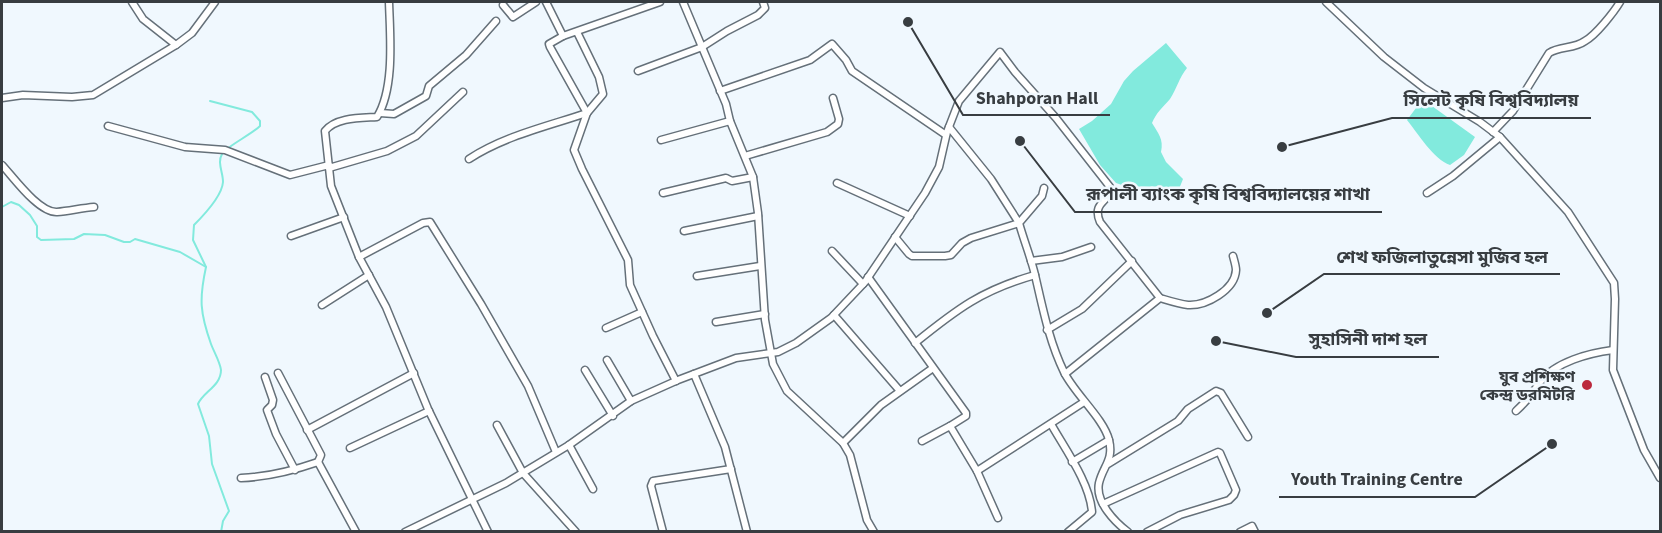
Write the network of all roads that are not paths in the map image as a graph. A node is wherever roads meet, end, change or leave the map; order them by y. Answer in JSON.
{"nodes":[{"id":1,"x":132,"y":2,"type":"edge"},
{"id":2,"x":215,"y":2,"type":"edge"},
{"id":3,"x":389,"y":2,"type":"edge"},
{"id":4,"x":536,"y":2,"type":"edge"},
{"id":5,"x":546,"y":2,"type":"edge"},
{"id":6,"x":660,"y":2,"type":"edge"},
{"id":7,"x":683,"y":2,"type":"edge"},
{"id":8,"x":763,"y":2,"type":"edge"},
{"id":9,"x":1326,"y":2,"type":"edge"},
{"id":10,"x":1620,"y":2,"type":"edge"},
{"id":11,"x":502,"y":5,"type":"dead end"},
{"id":12,"x":496,"y":21,"type":"dead end"},
{"id":13,"x":577,"y":32,"type":"junction"},
{"id":14,"x":563,"y":36,"type":"junction"},
{"id":15,"x":176,"y":45,"type":"junction"},
{"id":16,"x":702,"y":47,"type":"junction"},
{"id":17,"x":638,"y":71,"type":"dead end"},
{"id":18,"x":720,"y":91,"type":"junction"},
{"id":19,"x":463,"y":92,"type":"dead end"},
{"id":20,"x":2,"y":98,"type":"edge"},
{"id":21,"x":832,"y":98,"type":"dead end"},
{"id":22,"x":380,"y":113,"type":"junction"},
{"id":23,"x":587,"y":113,"type":"junction"},
{"id":24,"x":730,"y":121,"type":"junction"},
{"id":25,"x":108,"y":126,"type":"dead end"},
{"id":26,"x":949,"y":127,"type":"junction"},
{"id":27,"x":1493,"y":132,"type":"junction"},
{"id":28,"x":946,"y":135,"type":"junction"},
{"id":29,"x":1500,"y":138,"type":"junction"},
{"id":30,"x":661,"y":140,"type":"dead end"},
{"id":31,"x":745,"y":156,"type":"junction"},
{"id":32,"x":469,"y":159,"type":"dead end"},
{"id":33,"x":2,"y":165,"type":"edge"},
{"id":34,"x":329,"y":167,"type":"junction"},
{"id":35,"x":753,"y":177,"type":"junction"},
{"id":36,"x":837,"y":183,"type":"dead end"},
{"id":37,"x":1044,"y":188,"type":"dead end"},
{"id":38,"x":663,"y":193,"type":"dead end"},
{"id":39,"x":1427,"y":193,"type":"dead end"},
{"id":40,"x":94,"y":207,"type":"dead end"},
{"id":41,"x":758,"y":216,"type":"junction"},
{"id":42,"x":910,"y":216,"type":"junction"},
{"id":43,"x":344,"y":217,"type":"junction"},
{"id":44,"x":1019,"y":223,"type":"junction"},
{"id":45,"x":684,"y":231,"type":"dead end"},
{"id":46,"x":291,"y":236,"type":"dead end"},
{"id":47,"x":895,"y":237,"type":"junction"},
{"id":48,"x":1091,"y":247,"type":"dead end"},
{"id":49,"x":832,"y":251,"type":"dead end"},
{"id":50,"x":1233,"y":256,"type":"dead end"},
{"id":51,"x":359,"y":257,"type":"junction"},
{"id":52,"x":1031,"y":261,"type":"junction"},
{"id":53,"x":1132,"y":261,"type":"junction"},
{"id":54,"x":760,"y":266,"type":"junction"},
{"id":55,"x":369,"y":275,"type":"junction"},
{"id":56,"x":1035,"y":275,"type":"junction"},
{"id":57,"x":697,"y":276,"type":"dead end"},
{"id":58,"x":868,"y":277,"type":"junction"},
{"id":59,"x":863,"y":284,"type":"junction"},
{"id":60,"x":1160,"y":297,"type":"junction"},
{"id":61,"x":322,"y":305,"type":"dead end"},
{"id":62,"x":642,"y":312,"type":"junction"},
{"id":63,"x":765,"y":314,"type":"junction"},
{"id":64,"x":834,"y":315,"type":"junction"},
{"id":65,"x":716,"y":322,"type":"dead end"},
{"id":66,"x":606,"y":328,"type":"dead end"},
{"id":67,"x":1047,"y":330,"type":"junction"},
{"id":68,"x":915,"y":343,"type":"junction"},
{"id":69,"x":1612,"y":350,"type":"junction"},
{"id":70,"x":770,"y":353,"type":"junction"},
{"id":71,"x":607,"y":360,"type":"dead end"},
{"id":72,"x":933,"y":368,"type":"junction"},
{"id":73,"x":585,"y":370,"type":"dead end"},
{"id":74,"x":278,"y":373,"type":"dead end"},
{"id":75,"x":414,"y":373,"type":"junction"},
{"id":76,"x":694,"y":374,"type":"junction"},
{"id":77,"x":1065,"y":374,"type":"junction"},
{"id":78,"x":265,"y":377,"type":"dead end"},
{"id":79,"x":676,"y":381,"type":"junction"},
{"id":80,"x":900,"y":391,"type":"junction"},
{"id":81,"x":632,"y":401,"type":"junction"},
{"id":82,"x":1084,"y":402,"type":"junction"},
{"id":83,"x":429,"y":411,"type":"junction"},
{"id":84,"x":1516,"y":411,"type":"dead end"},
{"id":85,"x":613,"y":416,"type":"junction"},
{"id":86,"x":1051,"y":424,"type":"junction"},
{"id":87,"x":496,"y":425,"type":"dead end"},
{"id":88,"x":950,"y":426,"type":"junction"},
{"id":89,"x":307,"y":429,"type":"junction"},
{"id":90,"x":1248,"y":437,"type":"dead end"},
{"id":91,"x":1109,"y":440,"type":"junction"},
{"id":92,"x":922,"y":441,"type":"dead end"},
{"id":93,"x":843,"y":443,"type":"junction"},
{"id":94,"x":569,"y":445,"type":"junction"},
{"id":95,"x":350,"y":448,"type":"dead end"},
{"id":96,"x":556,"y":452,"type":"junction"},
{"id":97,"x":318,"y":462,"type":"junction"},
{"id":98,"x":1072,"y":462,"type":"junction"},
{"id":99,"x":1108,"y":464,"type":"junction"},
{"id":100,"x":731,"y":469,"type":"junction"},
{"id":101,"x":295,"y":470,"type":"junction"},
{"id":102,"x":977,"y":471,"type":"junction"},
{"id":103,"x":523,"y":473,"type":"junction"},
{"id":104,"x":241,"y":478,"type":"dead end"},
{"id":105,"x":1660,"y":478,"type":"edge"},
{"id":106,"x":593,"y":489,"type":"dead end"},
{"id":107,"x":472,"y":501,"type":"junction"},
{"id":108,"x":1103,"y":504,"type":"junction"},
{"id":109,"x":998,"y":518,"type":"dead end"},
{"id":110,"x":356,"y":531,"type":"edge"},
{"id":111,"x":405,"y":531,"type":"edge"},
{"id":112,"x":486,"y":531,"type":"edge"},
{"id":113,"x":576,"y":531,"type":"edge"},
{"id":114,"x":663,"y":531,"type":"edge"},
{"id":115,"x":747,"y":531,"type":"edge"},
{"id":116,"x":874,"y":531,"type":"edge"},
{"id":117,"x":1068,"y":531,"type":"edge"},
{"id":118,"x":1128,"y":531,"type":"edge"},
{"id":119,"x":1147,"y":531,"type":"edge"},
{"id":120,"x":1240,"y":531,"type":"edge"},
{"id":121,"x":1255,"y":531,"type":"edge"}],
"edges":[{"from":1,"to":15,"type":"street"},
{"from":2,"to":15,"type":"street"},
{"from":3,"to":22,"type":"street"},
{"from":4,"to":11,"type":"street"},
{"from":5,"to":14,"type":"street"},
{"from":6,"to":13,"type":"street"},
{"from":7,"to":16,"type":"street"},
{"from":8,"to":16,"type":"street"},
{"from":9,"to":27,"type":"street"},
{"from":10,"to":27,"type":"street"},
{"from":12,"to":22,"type":"street"},
{"from":13,"to":14,"type":"street"},
{"from":13,"to":23,"type":"street"},
{"from":14,"to":23,"type":"street"},
{"from":15,"to":20,"type":"street"},
{"from":16,"to":17,"type":"street"},
{"from":16,"to":18,"type":"street"},
{"from":18,"to":24,"type":"street"},
{"from":18,"to":28,"type":"street"},
{"from":19,"to":34,"type":"street"},
{"from":21,"to":31,"type":"street"},
{"from":22,"to":34,"type":"street"},
{"from":23,"to":32,"type":"street"},
{"from":23,"to":62,"type":"street"},
{"from":24,"to":30,"type":"street"},
{"from":24,"to":31,"type":"street"},
{"from":25,"to":34,"type":"street"},
{"from":26,"to":28,"type":"street"},
{"from":26,"to":44,"type":"street"},
{"from":26,"to":53,"type":"street"},
{"from":27,"to":29,"type":"street"},
{"from":28,"to":42,"type":"street"},
{"from":29,"to":39,"type":"street"},
{"from":29,"to":69,"type":"street"},
{"from":31,"to":35,"type":"street"},
{"from":33,"to":40,"type":"street"},
{"from":34,"to":43,"type":"street"},
{"from":35,"to":38,"type":"street"},
{"from":35,"to":41,"type":"street"},
{"from":36,"to":42,"type":"street"},
{"from":37,"to":44,"type":"street"},
{"from":41,"to":45,"type":"street"},
{"from":41,"to":54,"type":"street"},
{"from":42,"to":47,"type":"street"},
{"from":43,"to":46,"type":"street"},
{"from":43,"to":51,"type":"street"},
{"from":44,"to":47,"type":"street"},
{"from":44,"to":52,"type":"street"},
{"from":47,"to":58,"type":"street"},
{"from":48,"to":52,"type":"street"},
{"from":49,"to":59,"type":"street"},
{"from":50,"to":60,"type":"street"},
{"from":51,"to":55,"type":"street"},
{"from":51,"to":96,"type":"street"},
{"from":52,"to":56,"type":"street"},
{"from":53,"to":60,"type":"street"},
{"from":53,"to":67,"type":"street"},
{"from":54,"to":57,"type":"street"},
{"from":54,"to":63,"type":"street"},
{"from":55,"to":61,"type":"street"},
{"from":55,"to":75,"type":"street"},
{"from":56,"to":67,"type":"street"},
{"from":56,"to":68,"type":"street"},
{"from":58,"to":59,"type":"street"},
{"from":58,"to":68,"type":"street"},
{"from":59,"to":64,"type":"street"},
{"from":60,"to":77,"type":"street"},
{"from":62,"to":66,"type":"street"},
{"from":62,"to":79,"type":"street"},
{"from":63,"to":65,"type":"street"},
{"from":63,"to":70,"type":"street"},
{"from":64,"to":70,"type":"street"},
{"from":64,"to":80,"type":"street"},
{"from":67,"to":77,"type":"street"},
{"from":68,"to":72,"type":"street"},
{"from":69,"to":84,"type":"street"},
{"from":69,"to":105,"type":"street"},
{"from":70,"to":76,"type":"street"},
{"from":70,"to":93,"type":"street"},
{"from":71,"to":81,"type":"street"},
{"from":72,"to":80,"type":"street"},
{"from":72,"to":88,"type":"street"},
{"from":73,"to":85,"type":"street"},
{"from":74,"to":89,"type":"street"},
{"from":75,"to":83,"type":"street"},
{"from":75,"to":89,"type":"street"},
{"from":76,"to":79,"type":"street"},
{"from":76,"to":100,"type":"street"},
{"from":77,"to":82,"type":"street"},
{"from":78,"to":101,"type":"street"},
{"from":79,"to":81,"type":"street"},
{"from":80,"to":93,"type":"street"},
{"from":81,"to":85,"type":"street"},
{"from":82,"to":86,"type":"street"},
{"from":82,"to":91,"type":"street"},
{"from":83,"to":95,"type":"street"},
{"from":83,"to":107,"type":"street"},
{"from":85,"to":94,"type":"street"},
{"from":86,"to":98,"type":"street"},
{"from":86,"to":102,"type":"street"},
{"from":87,"to":103,"type":"street"},
{"from":88,"to":92,"type":"street"},
{"from":88,"to":102,"type":"street"},
{"from":89,"to":97,"type":"street"},
{"from":90,"to":99,"type":"street"},
{"from":91,"to":98,"type":"street"},
{"from":91,"to":99,"type":"street"},
{"from":93,"to":116,"type":"street"},
{"from":94,"to":96,"type":"street"},
{"from":94,"to":106,"type":"street"},
{"from":96,"to":103,"type":"street"},
{"from":97,"to":101,"type":"street"},
{"from":97,"to":110,"type":"street"},
{"from":98,"to":117,"type":"street"},
{"from":99,"to":108,"type":"street"},
{"from":100,"to":114,"type":"street"},
{"from":100,"to":115,"type":"street"},
{"from":101,"to":104,"type":"street"},
{"from":102,"to":109,"type":"street"},
{"from":103,"to":107,"type":"street"},
{"from":103,"to":113,"type":"street"},
{"from":107,"to":111,"type":"street"},
{"from":107,"to":112,"type":"street"},
{"from":108,"to":118,"type":"street"},
{"from":108,"to":119,"type":"street"},
{"from":120,"to":121,"type":"street"}]}
